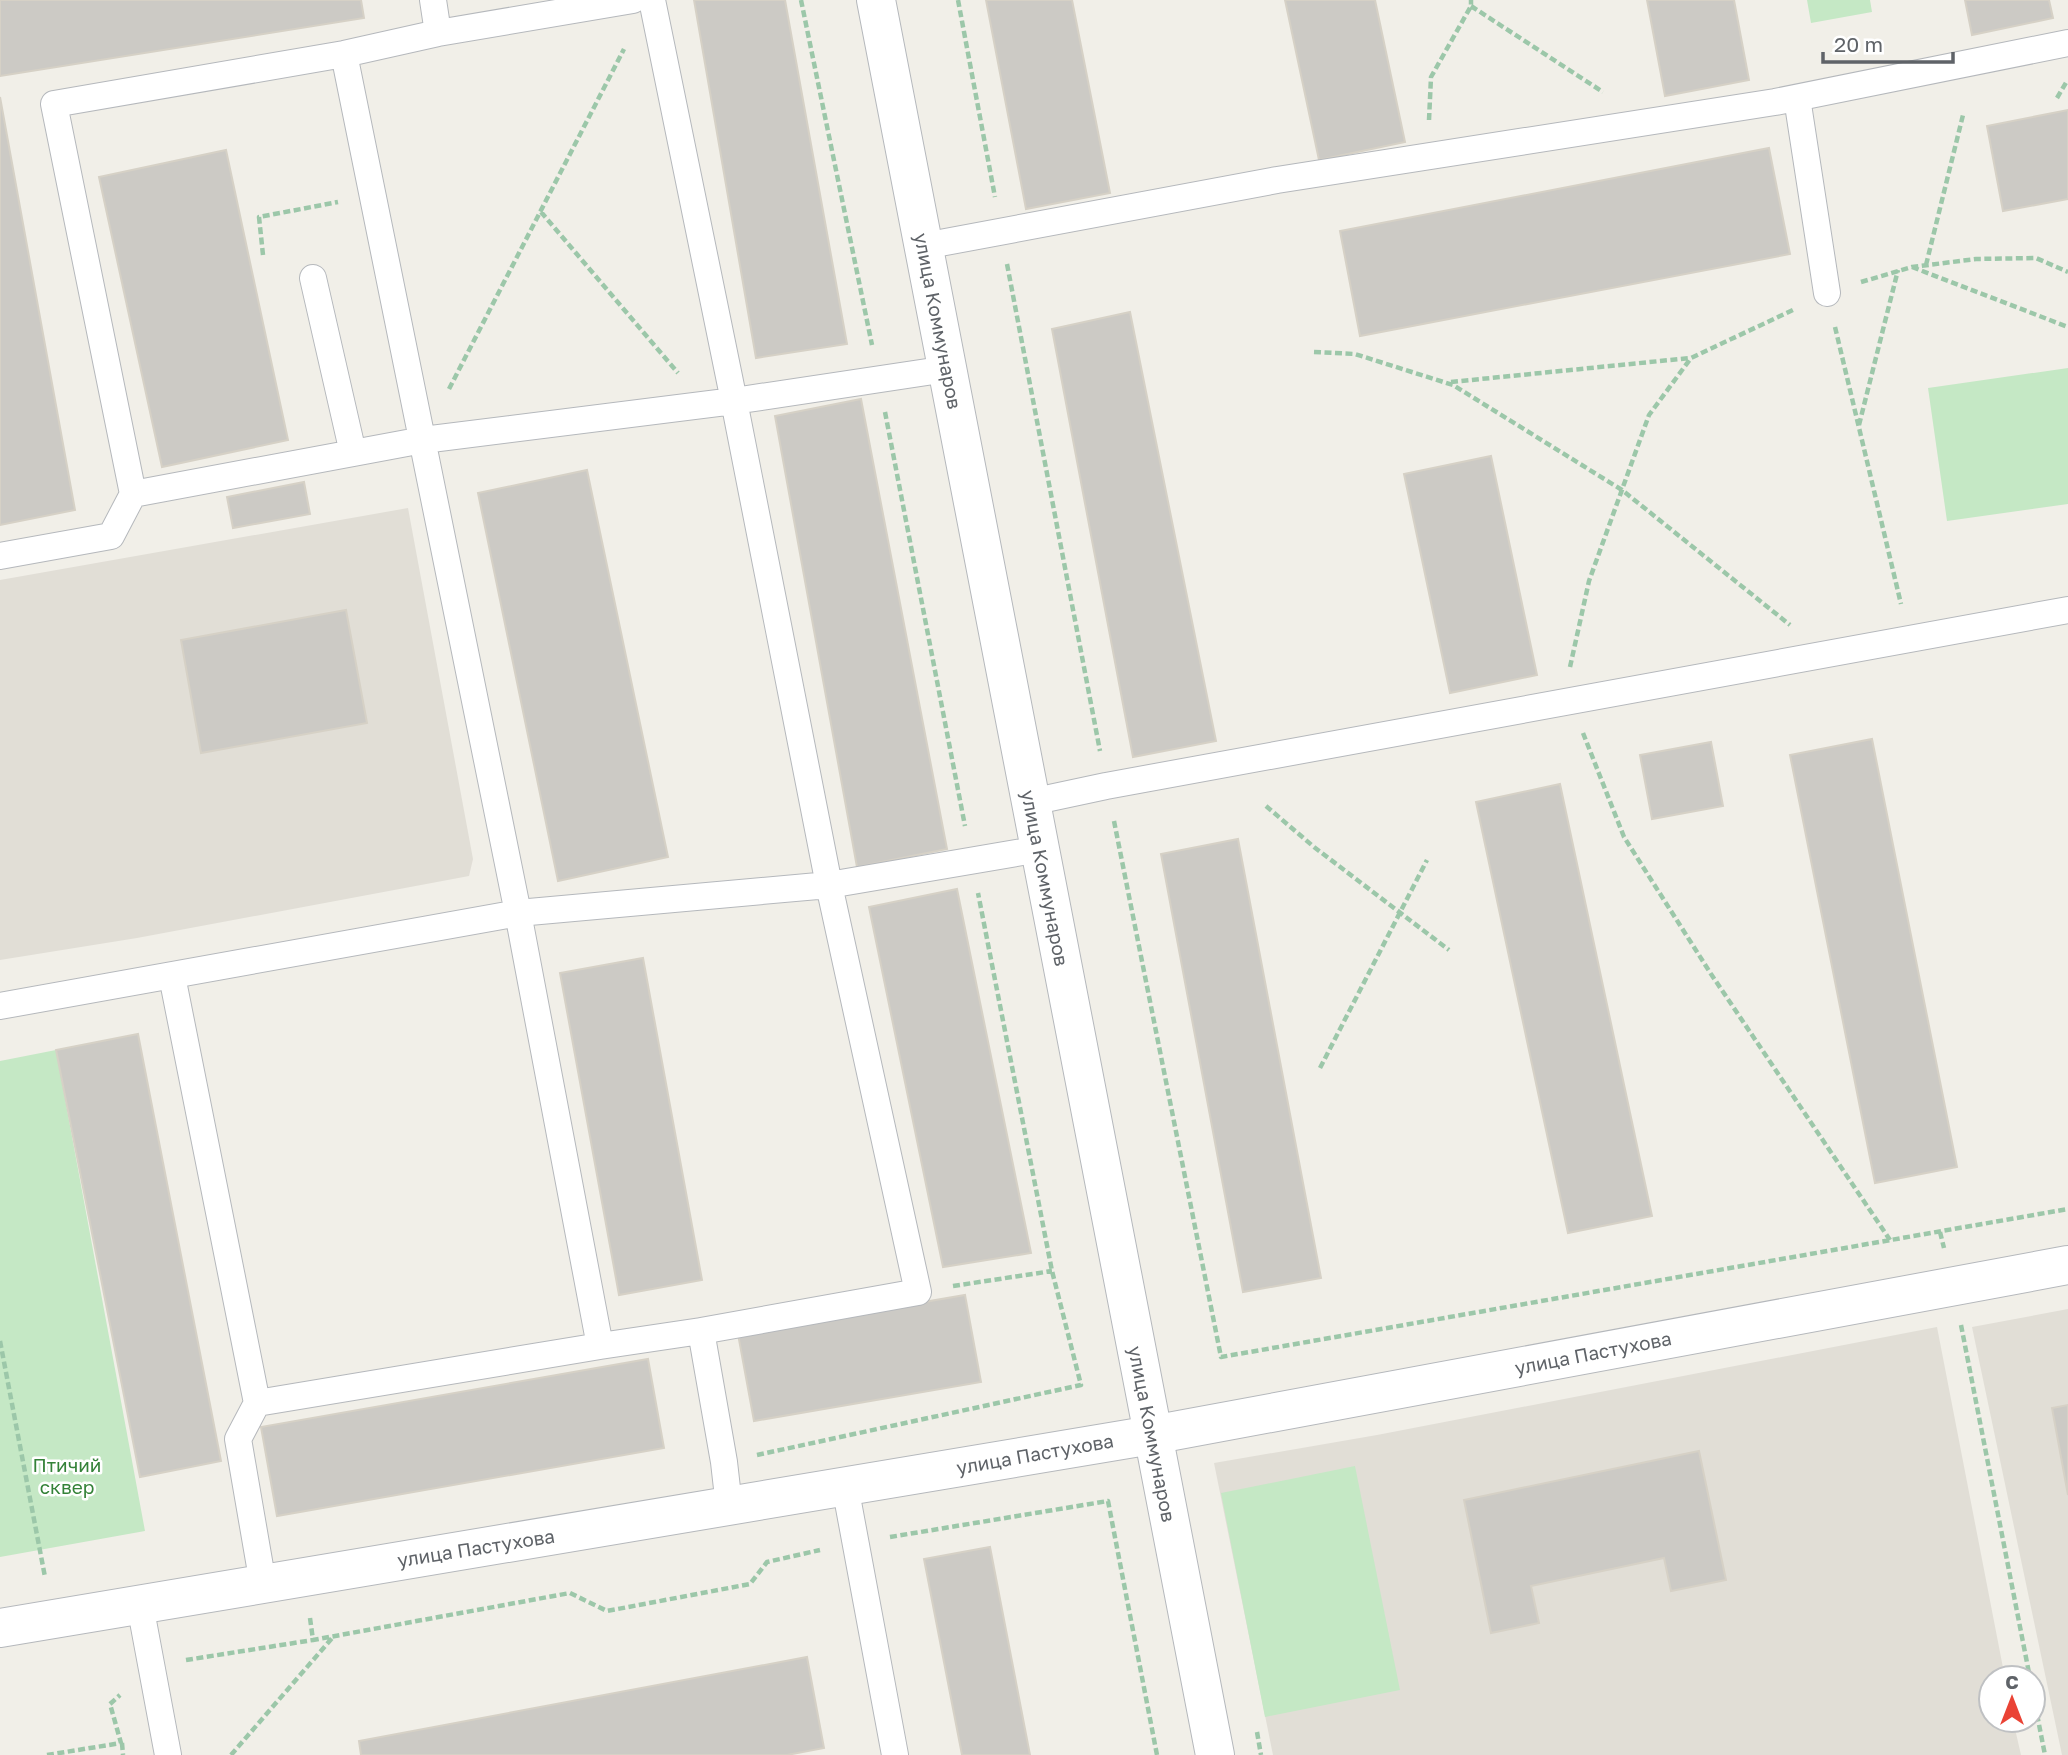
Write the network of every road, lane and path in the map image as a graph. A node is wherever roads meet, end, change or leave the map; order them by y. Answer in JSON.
{"nodes":[{"id":1,"x":433,"y":0,"type":"edge"},
{"id":2,"x":633,"y":0,"type":"edge"},
{"id":3,"x":652,"y":0,"type":"edge"},
{"id":4,"x":801,"y":0,"type":"edge"},
{"id":5,"x":876,"y":0,"type":"edge"},
{"id":6,"x":958,"y":0,"type":"edge"},
{"id":7,"x":1471,"y":3,"type":"edge"},
{"id":8,"x":439,"y":33,"type":"junction"},
{"id":9,"x":630,"y":37,"type":"dead end"},
{"id":10,"x":2068,"y":43,"type":"edge"},
{"id":11,"x":344,"y":54,"type":"junction"},
{"id":12,"x":2068,"y":79,"type":"edge"},
{"id":13,"x":1797,"y":98,"type":"junction"},
{"id":14,"x":2057,"y":98,"type":"dead end"},
{"id":15,"x":1963,"y":115,"type":"dead end"},
{"id":16,"x":1648,"y":122,"type":"junction"},
{"id":17,"x":1427,"y":156,"type":"junction"},
{"id":18,"x":373,"y":196,"type":"junction"},
{"id":19,"x":541,"y":212,"type":"junction"},
{"id":20,"x":1001,"y":231,"type":"junction"},
{"id":21,"x":924,"y":246,"type":"junction"},
{"id":22,"x":263,"y":255,"type":"dead end"},
{"id":23,"x":1926,"y":265,"type":"junction"},
{"id":24,"x":1912,"y":267,"type":"junction"},
{"id":25,"x":1898,"y":270,"type":"junction"},
{"id":26,"x":2068,"y":272,"type":"edge"},
{"id":27,"x":313,"y":278,"type":"dead end"},
{"id":28,"x":1827,"y":293,"type":"junction"},
{"id":29,"x":2068,"y":327,"type":"edge"},
{"id":30,"x":1314,"y":352,"type":"dead end"},
{"id":31,"x":1691,"y":358,"type":"junction"},
{"id":32,"x":947,"y":369,"type":"junction"},
{"id":33,"x":879,"y":380,"type":"junction"},
{"id":34,"x":1446,"y":383,"type":"junction"},
{"id":35,"x":734,"y":401,"type":"junction"},
{"id":36,"x":705,"y":404,"type":"junction"},
{"id":37,"x":1858,"y":425,"type":"junction"},
{"id":38,"x":423,"y":440,"type":"junction"},
{"id":39,"x":353,"y":453,"type":"junction"},
{"id":40,"x":1622,"y":490,"type":"junction"},
{"id":41,"x":133,"y":494,"type":"junction"},
{"id":42,"x":0,"y":556,"type":"edge"},
{"id":43,"x":2068,"y":610,"type":"edge"},
{"id":44,"x":1910,"y":639,"type":"junction"},
{"id":45,"x":1826,"y":654,"type":"junction"},
{"id":46,"x":1571,"y":702,"type":"junction"},
{"id":47,"x":1106,"y":786,"type":"junction"},
{"id":48,"x":1031,"y":802,"type":"junction"},
{"id":49,"x":1266,"y":806,"type":"dead end"},
{"id":50,"x":1040,"y":849,"type":"junction"},
{"id":51,"x":1427,"y":860,"type":"dead end"},
{"id":52,"x":829,"y":885,"type":"junction"},
{"id":53,"x":517,"y":913,"type":"junction"},
{"id":54,"x":1400,"y":913,"type":"junction"},
{"id":55,"x":1449,"y":950,"type":"dead end"},
{"id":56,"x":172,"y":976,"type":"junction"},
{"id":57,"x":0,"y":1006,"type":"edge"},
{"id":58,"x":1320,"y":1068,"type":"dead end"},
{"id":59,"x":2068,"y":1209,"type":"edge"},
{"id":60,"x":1890,"y":1240,"type":"junction"},
{"id":61,"x":2068,"y":1265,"type":"edge"},
{"id":62,"x":1953,"y":1286,"type":"junction"},
{"id":63,"x":918,"y":1292,"type":"junction"},
{"id":64,"x":701,"y":1331,"type":"junction"},
{"id":65,"x":0,"y":1342,"type":"edge"},
{"id":66,"x":600,"y":1346,"type":"junction"},
{"id":67,"x":1081,"y":1385,"type":"dead end"},
{"id":68,"x":257,"y":1403,"type":"junction"},
{"id":69,"x":1152,"y":1434,"type":"junction"},
{"id":70,"x":845,"y":1486,"type":"junction"},
{"id":71,"x":729,"y":1506,"type":"junction"},
{"id":72,"x":855,"y":1543,"type":"junction"},
{"id":73,"x":303,"y":1577,"type":"junction"},
{"id":74,"x":46,"y":1582,"type":"dead end"},
{"id":75,"x":263,"y":1584,"type":"junction"},
{"id":76,"x":140,"y":1605,"type":"junction"},
{"id":77,"x":0,"y":1628,"type":"edge"},
{"id":78,"x":334,"y":1636,"type":"junction"},
{"id":79,"x":2027,"y":1664,"type":"edge"},
{"id":80,"x":2041,"y":1734,"type":"edge"},
{"id":81,"x":121,"y":1743,"type":"dead end"},
{"id":82,"x":47,"y":1755,"type":"edge"},
{"id":83,"x":168,"y":1755,"type":"edge"},
{"id":84,"x":231,"y":1755,"type":"edge"},
{"id":85,"x":895,"y":1755,"type":"edge"},
{"id":86,"x":1157,"y":1755,"type":"edge"},
{"id":87,"x":1215,"y":1755,"type":"edge"},
{"id":88,"x":2045,"y":1755,"type":"edge"}],
"edges":[{"from":1,"to":8,"type":"lane"},
{"from":2,"to":8,"type":"lane"},
{"from":3,"to":35,"type":"lane"},
{"from":4,"to":33,"type":"path"},
{"from":5,"to":21,"type":"street","name":"улица Коммунаров"},
{"from":6,"to":20,"type":"path"},
{"from":7,"to":16,"type":"path"},
{"from":7,"to":17,"type":"path"},
{"from":8,"to":11,"type":"lane"},
{"from":9,"to":19,"type":"path"},
{"from":10,"to":13,"type":"lane"},
{"from":11,"to":18,"type":"lane"},
{"from":11,"to":41,"type":"lane"},
{"from":12,"to":14,"type":"path"},
{"from":13,"to":16,"type":"lane"},
{"from":13,"to":28,"type":"lane"},
{"from":15,"to":23,"type":"path"},
{"from":16,"to":17,"type":"lane"},
{"from":17,"to":20,"type":"lane"},
{"from":18,"to":22,"type":"path"},
{"from":18,"to":38,"type":"lane"},
{"from":19,"to":36,"type":"path"},
{"from":19,"to":38,"type":"path"},
{"from":20,"to":21,"type":"lane"},
{"from":20,"to":47,"type":"path"},
{"from":21,"to":32,"type":"street","name":"улица Коммунаров"},
{"from":23,"to":24,"type":"path"},
{"from":23,"to":26,"type":"path"},
{"from":24,"to":25,"type":"path"},
{"from":24,"to":29,"type":"path"},
{"from":25,"to":28,"type":"path"},
{"from":25,"to":37,"type":"path"},
{"from":27,"to":39,"type":"lane"},
{"from":28,"to":31,"type":"path"},
{"from":28,"to":37,"type":"path"},
{"from":30,"to":34,"type":"path"},
{"from":31,"to":34,"type":"path"},
{"from":31,"to":40,"type":"path"},
{"from":32,"to":33,"type":"lane"},
{"from":32,"to":48,"type":"street","name":"улица Коммунаров"},
{"from":33,"to":35,"type":"lane"},
{"from":34,"to":40,"type":"path"},
{"from":35,"to":36,"type":"lane"},
{"from":35,"to":52,"type":"lane"},
{"from":36,"to":38,"type":"lane"},
{"from":37,"to":44,"type":"path"},
{"from":38,"to":39,"type":"lane"},
{"from":38,"to":53,"type":"lane"},
{"from":39,"to":41,"type":"lane"},
{"from":40,"to":45,"type":"path"},
{"from":40,"to":46,"type":"path"},
{"from":41,"to":42,"type":"lane"},
{"from":43,"to":44,"type":"lane"},
{"from":44,"to":45,"type":"lane"},
{"from":45,"to":46,"type":"lane"},
{"from":46,"to":47,"type":"lane"},
{"from":46,"to":60,"type":"path"},
{"from":47,"to":48,"type":"lane"},
{"from":47,"to":60,"type":"path"},
{"from":48,"to":50,"type":"street","name":"улица Коммунаров"},
{"from":49,"to":54,"type":"path"},
{"from":50,"to":52,"type":"lane"},
{"from":50,"to":69,"type":"street","name":"улица Коммунаров"},
{"from":51,"to":54,"type":"path"},
{"from":52,"to":53,"type":"lane"},
{"from":52,"to":63,"type":"lane"},
{"from":53,"to":56,"type":"lane"},
{"from":53,"to":66,"type":"lane"},
{"from":54,"to":55,"type":"path"},
{"from":54,"to":58,"type":"path"},
{"from":56,"to":57,"type":"lane"},
{"from":56,"to":68,"type":"lane"},
{"from":59,"to":60,"type":"path"},
{"from":61,"to":62,"type":"street","name":"улица Пастухова"},
{"from":62,"to":69,"type":"street","name":"улица Пастухова"},
{"from":62,"to":79,"type":"path"},
{"from":63,"to":64,"type":"lane"},
{"from":63,"to":67,"type":"path"},
{"from":64,"to":66,"type":"lane"},
{"from":64,"to":71,"type":"lane"},
{"from":65,"to":74,"type":"path"},
{"from":66,"to":68,"type":"lane"},
{"from":68,"to":75,"type":"lane"},
{"from":69,"to":70,"type":"street","name":"улица Пастухова"},
{"from":69,"to":87,"type":"street","name":"улица Коммунаров"},
{"from":70,"to":71,"type":"street","name":"улица Пастухова"},
{"from":70,"to":72,"type":"lane"},
{"from":71,"to":73,"type":"street","name":"улица Пастухова"},
{"from":72,"to":78,"type":"path"},
{"from":72,"to":85,"type":"lane"},
{"from":72,"to":86,"type":"path"},
{"from":73,"to":75,"type":"street","name":"улица Пастухова"},
{"from":73,"to":78,"type":"path"},
{"from":75,"to":76,"type":"street","name":"улица Пастухова"},
{"from":76,"to":77,"type":"street","name":"улица Пастухова"},
{"from":76,"to":83,"type":"lane"},
{"from":78,"to":84,"type":"path"},
{"from":80,"to":88,"type":"path"},
{"from":81,"to":82,"type":"path"}]}
